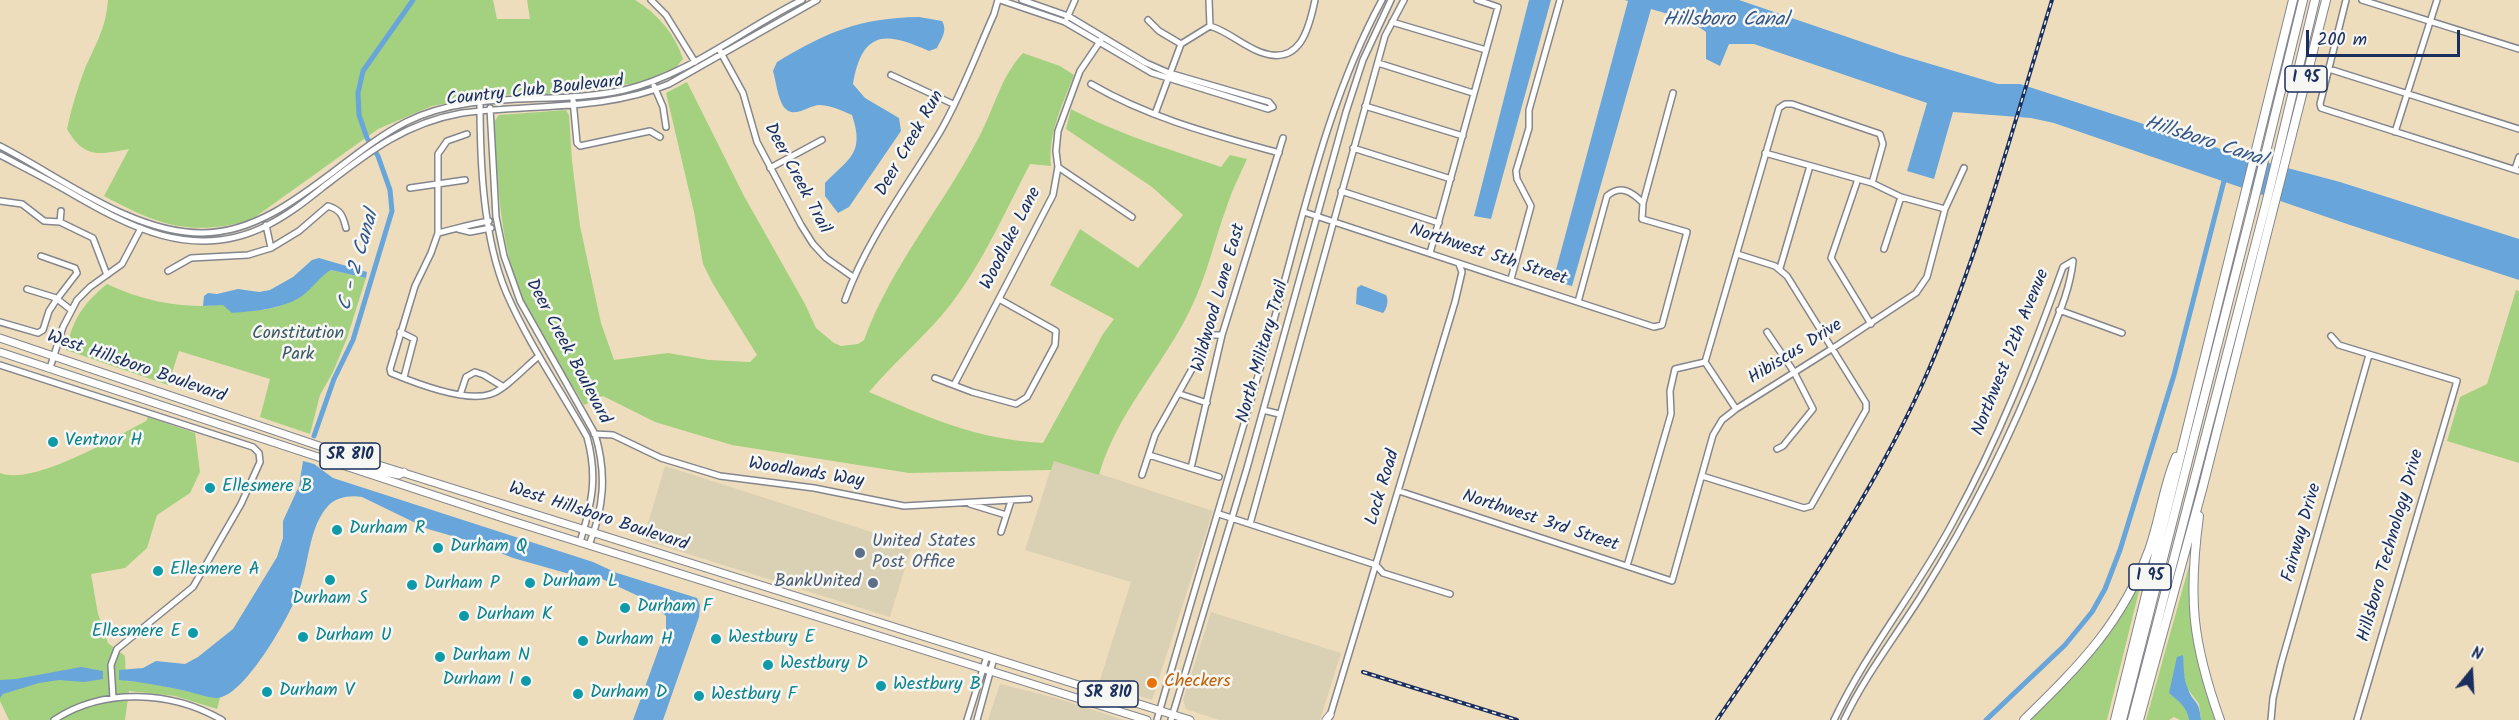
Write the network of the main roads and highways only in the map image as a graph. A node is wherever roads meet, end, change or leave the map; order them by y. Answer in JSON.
{"nodes":[{"id":1,"x":2293,"y":0,"type":"edge"},
{"id":2,"x":2302,"y":0,"type":"edge"},
{"id":3,"x":2315,"y":0,"type":"edge"},
{"id":4,"x":2326,"y":0,"type":"edge"},
{"id":5,"x":0,"y":338,"type":"edge"},
{"id":6,"x":0,"y":352,"type":"edge"},
{"id":7,"x":2186,"y":434,"type":"junction"},
{"id":8,"x":405,"y":472,"type":"junction"},
{"id":9,"x":369,"y":473,"type":"junction"},
{"id":10,"x":2202,"y":490,"type":"junction"},
{"id":11,"x":814,"y":602,"type":"junction"},
{"id":12,"x":829,"y":606,"type":"junction"},
{"id":13,"x":794,"y":609,"type":"junction"},
{"id":14,"x":814,"y":616,"type":"junction"},
{"id":15,"x":1171,"y":717,"type":"edge"},
{"id":16,"x":1147,"y":720,"type":"edge"},
{"id":17,"x":1190,"y":720,"type":"edge"},
{"id":18,"x":2024,"y":720,"type":"edge"},
{"id":19,"x":2115,"y":720,"type":"edge"},
{"id":20,"x":2122,"y":720,"type":"edge"},
{"id":21,"x":2132,"y":720,"type":"edge"},
{"id":22,"x":2139,"y":720,"type":"edge"},
{"id":23,"x":2220,"y":720,"type":"edge"}],
"edges":[{"from":1,"to":7,"type":"highway","number":"I 95"},
{"from":2,"to":20,"type":"highway"},
{"from":3,"to":21,"type":"highway"},
{"from":4,"to":10,"type":"highway","number":"I 95"},
{"from":5,"to":8,"type":"main road","name":"West Hillsboro Boulevard","number":"SR 810"},
{"from":6,"to":9,"type":"main road","name":"West Hillsboro Boulevard","number":"SR 810"},
{"from":7,"to":18,"type":"highway"},
{"from":7,"to":19,"type":"highway","number":"I 95"},
{"from":8,"to":9,"type":"main road"},
{"from":8,"to":11,"type":"main road","name":"West Hillsboro Boulevard","number":"SR 810"},
{"from":9,"to":13,"type":"main road","name":"West Hillsboro Boulevard","number":"SR 810"},
{"from":10,"to":22,"type":"highway","number":"I 95"},
{"from":10,"to":23,"type":"highway"},
{"from":11,"to":12,"type":"main road","name":"West Hillsboro Boulevard","number":"SR 810"},
{"from":11,"to":13,"type":"main road"},
{"from":12,"to":14,"type":"main road"},
{"from":12,"to":15,"type":"main road","name":"West Hillsboro Boulevard","number":"SR 810"},
{"from":13,"to":14,"type":"main road","name":"West Hillsboro Boulevard","number":"SR 810"},
{"from":14,"to":16,"type":"main road","name":"West Hillsboro Boulevard","number":"SR 810"},
{"from":15,"to":17,"type":"main road","name":"West Hillsboro Boulevard","number":"SR 810"}]}
